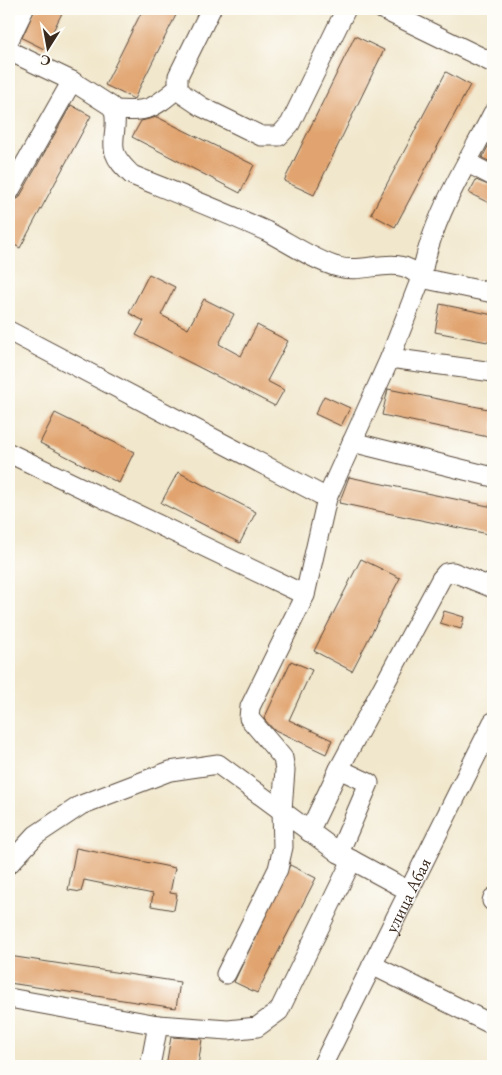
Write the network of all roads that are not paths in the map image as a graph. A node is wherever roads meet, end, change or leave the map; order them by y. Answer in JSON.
{"nodes":[{"id":1,"x":24,"y":9,"type":"edge"},
{"id":2,"x":211,"y":9,"type":"edge"},
{"id":3,"x":346,"y":9,"type":"edge"},
{"id":4,"x":382,"y":9,"type":"edge"},
{"id":5,"x":9,"y":40,"type":"edge"},
{"id":6,"x":9,"y":51,"type":"edge"},
{"id":7,"x":493,"y":62,"type":"edge"},
{"id":8,"x":72,"y":81,"type":"junction"},
{"id":9,"x":178,"y":88,"type":"junction"},
{"id":10,"x":114,"y":110,"type":"junction"},
{"id":11,"x":492,"y":118,"type":"edge"},
{"id":12,"x":468,"y":163,"type":"junction"},
{"id":13,"x":493,"y":176,"type":"edge"},
{"id":14,"x":9,"y":192,"type":"edge"},
{"id":15,"x":421,"y":278,"type":"junction"},
{"id":16,"x":493,"y":293,"type":"edge"},
{"id":17,"x":9,"y":331,"type":"edge"},
{"id":18,"x":390,"y":358,"type":"junction"},
{"id":19,"x":493,"y":372,"type":"edge"},
{"id":20,"x":352,"y":442,"type":"junction"},
{"id":21,"x":9,"y":452,"type":"edge"},
{"id":22,"x":493,"y":476,"type":"edge"},
{"id":23,"x":327,"y":498,"type":"junction"},
{"id":24,"x":493,"y":588,"type":"edge"},
{"id":25,"x":305,"y":595,"type":"junction"},
{"id":26,"x":493,"y":722,"type":"edge"},
{"id":27,"x":339,"y":769,"type":"junction"},
{"id":28,"x":282,"y":810,"type":"junction"},
{"id":29,"x":309,"y":832,"type":"junction"},
{"id":30,"x":346,"y":857,"type":"junction"},
{"id":31,"x":9,"y":864,"type":"edge"},
{"id":32,"x":409,"y":891,"type":"junction"},
{"id":33,"x":372,"y":965,"type":"junction"},
{"id":34,"x":226,"y":974,"type":"dead end"},
{"id":35,"x":9,"y":998,"type":"edge"},
{"id":36,"x":491,"y":1018,"type":"edge"},
{"id":37,"x":158,"y":1025,"type":"junction"},
{"id":38,"x":150,"y":1066,"type":"edge"},
{"id":39,"x":322,"y":1066,"type":"edge"}],
"edges":[{"from":1,"to":5,"type":"street"},
{"from":2,"to":9,"type":"street"},
{"from":3,"to":9,"type":"street"},
{"from":4,"to":7,"type":"street"},
{"from":6,"to":8,"type":"street"},
{"from":8,"to":10,"type":"street"},
{"from":8,"to":14,"type":"street"},
{"from":9,"to":10,"type":"street"},
{"from":10,"to":15,"type":"street"},
{"from":11,"to":12,"type":"street"},
{"from":12,"to":13,"type":"street"},
{"from":12,"to":15,"type":"street"},
{"from":15,"to":16,"type":"street"},
{"from":15,"to":18,"type":"street"},
{"from":17,"to":23,"type":"street"},
{"from":18,"to":19,"type":"street"},
{"from":18,"to":20,"type":"street"},
{"from":20,"to":22,"type":"street"},
{"from":20,"to":23,"type":"street"},
{"from":21,"to":25,"type":"street"},
{"from":23,"to":25,"type":"street"},
{"from":24,"to":27,"type":"street"},
{"from":25,"to":28,"type":"street"},
{"from":26,"to":32,"type":"street","name":"улица Абая"},
{"from":27,"to":29,"type":"street"},
{"from":27,"to":30,"type":"street"},
{"from":28,"to":29,"type":"street"},
{"from":28,"to":31,"type":"street"},
{"from":28,"to":34,"type":"street"},
{"from":29,"to":30,"type":"street"},
{"from":30,"to":32,"type":"street"},
{"from":30,"to":37,"type":"street"},
{"from":32,"to":33,"type":"street","name":"улица Абая"},
{"from":33,"to":36,"type":"street"},
{"from":33,"to":39,"type":"street","name":"улица Абая"},
{"from":35,"to":37,"type":"street"},
{"from":37,"to":38,"type":"street"}]}
